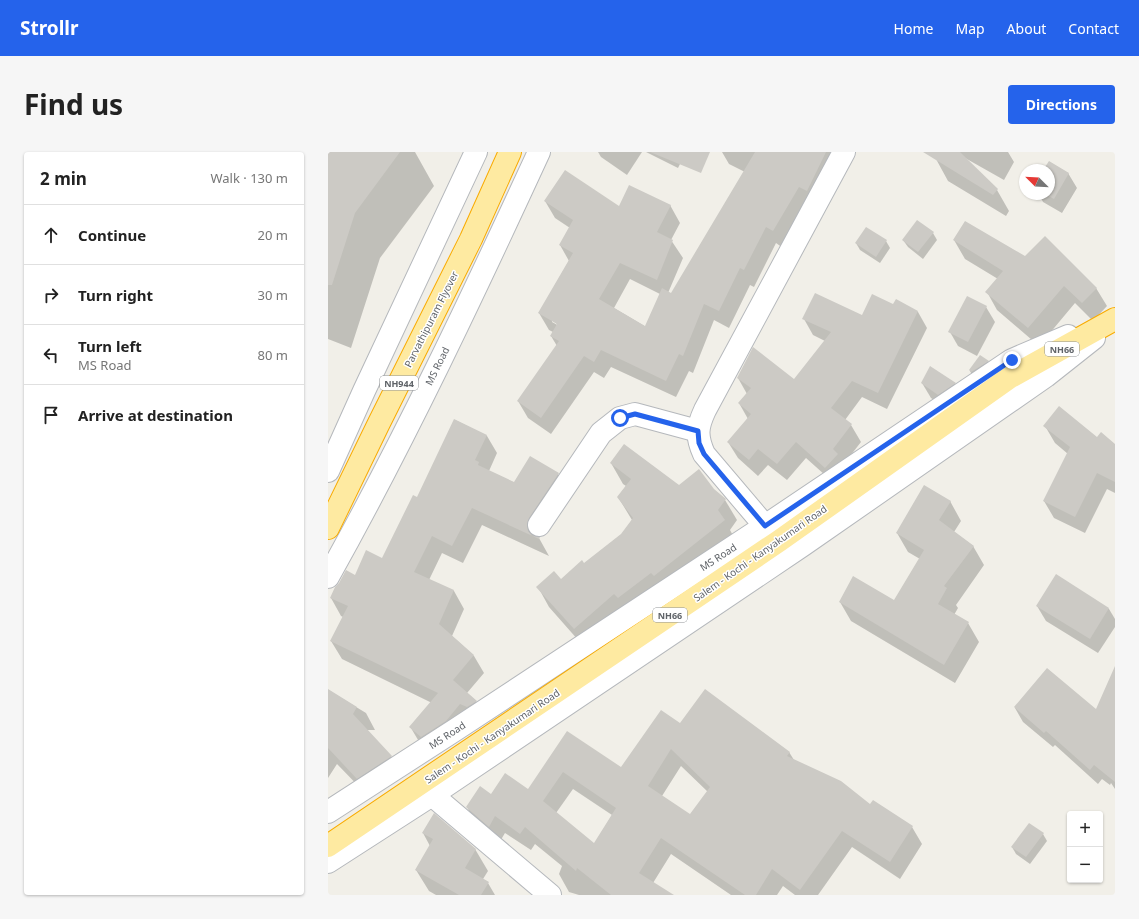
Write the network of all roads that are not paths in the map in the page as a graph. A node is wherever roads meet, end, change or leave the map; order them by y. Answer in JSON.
{"nodes":[{"id":1,"x":476,"y":152,"type":"edge"},
{"id":2,"x":510,"y":152,"type":"edge"},
{"id":3,"x":540,"y":152,"type":"edge"},
{"id":4,"x":844,"y":152,"type":"edge"},
{"id":5,"x":1115,"y":319,"type":"edge"},
{"id":6,"x":698,"y":431,"type":"junction"},
{"id":7,"x":328,"y":471,"type":"edge"},
{"id":8,"x":539,"y":525,"type":"dead end"},
{"id":9,"x":765,"y":526,"type":"junction"},
{"id":10,"x":328,"y":528,"type":"edge"},
{"id":11,"x":328,"y":577,"type":"edge"},
{"id":12,"x":432,"y":795,"type":"junction"},
{"id":13,"x":328,"y":812,"type":"edge"},
{"id":14,"x":328,"y":846,"type":"edge"},
{"id":15,"x":328,"y":862,"type":"edge"},
{"id":16,"x":550,"y":895,"type":"edge"}],
"edges":[{"from":1,"to":7,"type":"street"},
{"from":2,"to":10,"type":"highway","name":"Parvathipuram Flyover","number":"NH944"},
{"from":3,"to":11,"type":"street","name":"MS Road"},
{"from":4,"to":6,"type":"street"},
{"from":5,"to":9,"type":"street","name":"MS Road"},
{"from":5,"to":12,"type":"street"},
{"from":5,"to":14,"type":"highway","name":"Salem - Kochi - Kanyakumari Road","number":"NH66"},
{"from":6,"to":8,"type":"street"},
{"from":6,"to":9,"type":"street"},
{"from":9,"to":13,"type":"street","name":"MS Road"},
{"from":12,"to":15,"type":"street"},
{"from":12,"to":16,"type":"street"}]}
